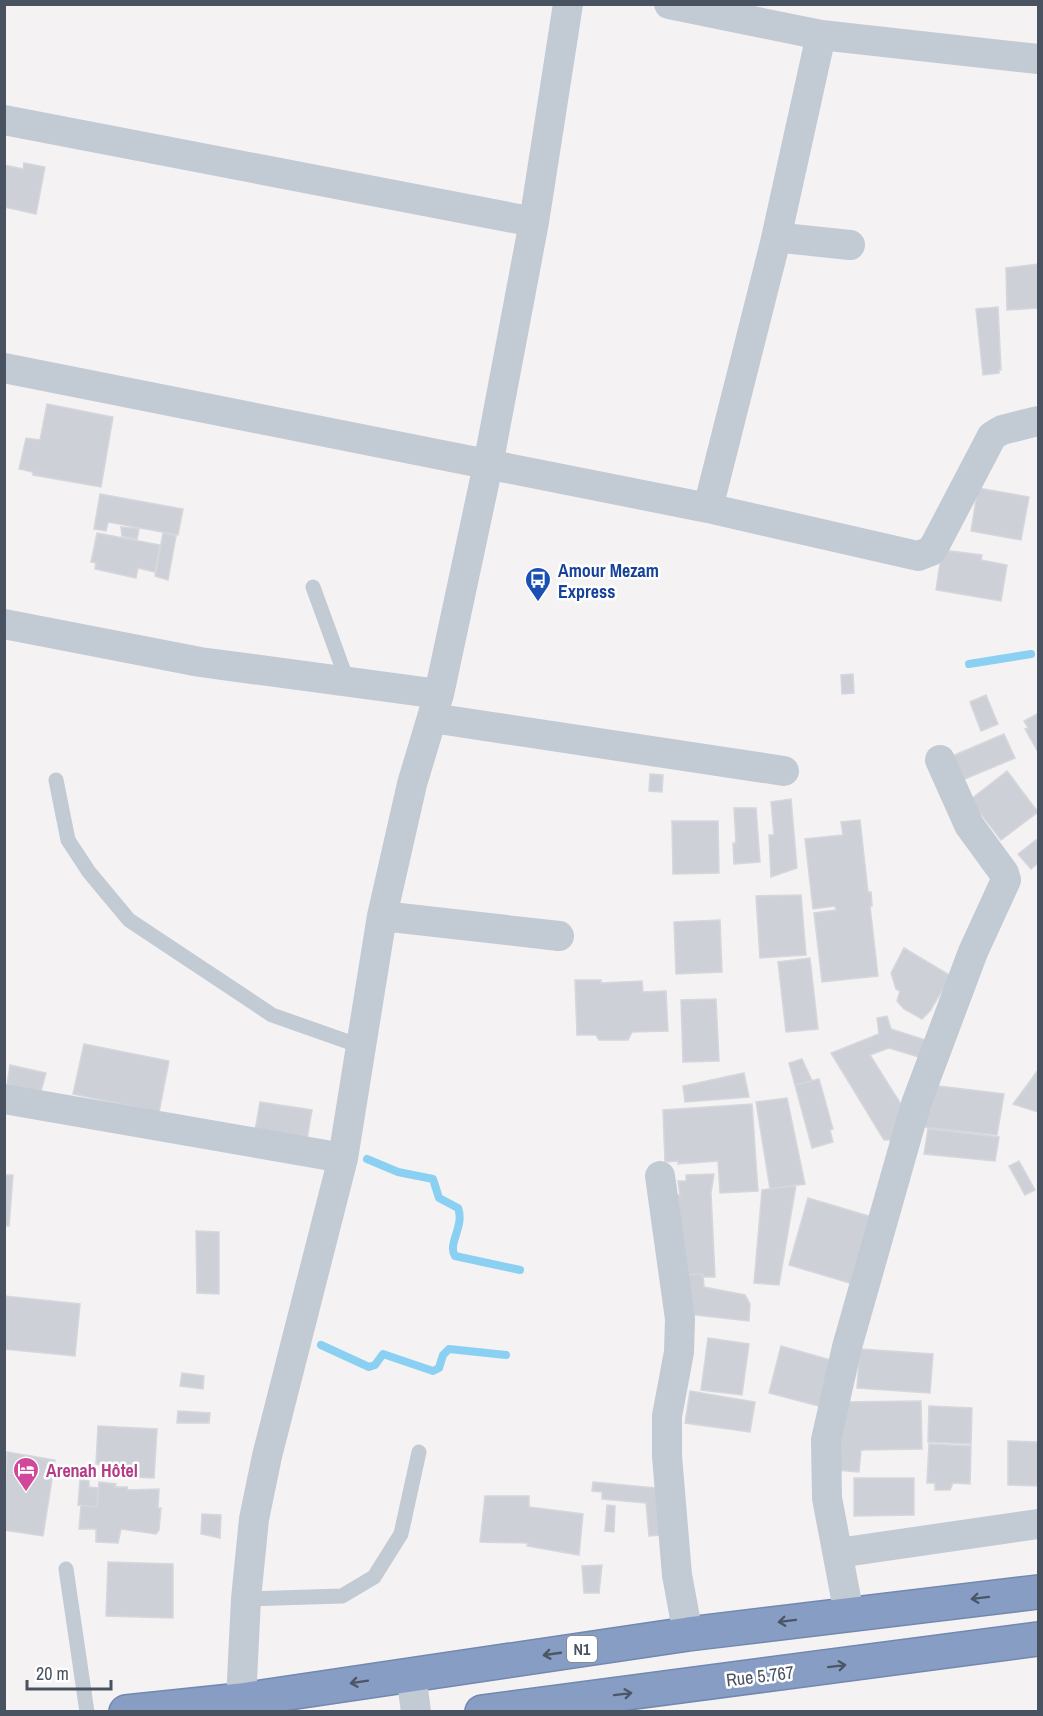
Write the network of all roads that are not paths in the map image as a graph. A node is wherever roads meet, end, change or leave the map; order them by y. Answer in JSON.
{"nodes":[{"id":1,"x":568,"y":4,"type":"edge"},
{"id":2,"x":669,"y":4,"type":"edge"},
{"id":3,"x":821,"y":35,"type":"junction"},
{"id":4,"x":1038,"y":59,"type":"edge"},
{"id":5,"x":4,"y":120,"type":"edge"},
{"id":6,"x":534,"y":222,"type":"junction"},
{"id":7,"x":775,"y":243,"type":"junction"},
{"id":8,"x":850,"y":245,"type":"dead end"},
{"id":9,"x":4,"y":368,"type":"edge"},
{"id":10,"x":1038,"y":421,"type":"edge"},
{"id":11,"x":488,"y":465,"type":"junction"},
{"id":12,"x":708,"y":508,"type":"junction"},
{"id":13,"x":313,"y":587,"type":"dead end"},
{"id":14,"x":4,"y":624,"type":"edge"},
{"id":15,"x":348,"y":683,"type":"junction"},
{"id":16,"x":435,"y":706,"type":"junction"},
{"id":17,"x":940,"y":760,"type":"dead end"},
{"id":18,"x":784,"y":771,"type":"dead end"},
{"id":19,"x":56,"y":780,"type":"dead end"},
{"id":20,"x":382,"y":916,"type":"junction"},
{"id":21,"x":559,"y":936,"type":"dead end"},
{"id":22,"x":360,"y":1046,"type":"junction"},
{"id":23,"x":4,"y":1099,"type":"edge"},
{"id":24,"x":343,"y":1158,"type":"junction"},
{"id":25,"x":660,"y":1176,"type":"dead end"},
{"id":26,"x":419,"y":1452,"type":"dead end"},
{"id":27,"x":1038,"y":1524,"type":"edge"},
{"id":28,"x":838,"y":1554,"type":"junction"},
{"id":29,"x":66,"y":1569,"type":"dead end"},
{"id":30,"x":1038,"y":1592,"type":"edge"},
{"id":31,"x":246,"y":1599,"type":"junction"},
{"id":32,"x":849,"y":1614,"type":"junction"},
{"id":33,"x":688,"y":1634,"type":"junction"},
{"id":34,"x":1038,"y":1639,"type":"edge"},
{"id":35,"x":411,"y":1674,"type":"junction"},
{"id":36,"x":241,"y":1700,"type":"junction"},
{"id":37,"x":87,"y":1712,"type":"edge"},
{"id":38,"x":126,"y":1712,"type":"edge"},
{"id":39,"x":416,"y":1712,"type":"edge"},
{"id":40,"x":482,"y":1712,"type":"edge"}],
"edges":[{"from":1,"to":6,"type":"street"},
{"from":2,"to":3,"type":"street"},
{"from":3,"to":4,"type":"street"},
{"from":3,"to":7,"type":"street"},
{"from":5,"to":6,"type":"street"},
{"from":6,"to":11,"type":"street"},
{"from":7,"to":8,"type":"street"},
{"from":7,"to":12,"type":"street"},
{"from":9,"to":11,"type":"street"},
{"from":10,"to":12,"type":"street"},
{"from":11,"to":12,"type":"street"},
{"from":11,"to":16,"type":"street"},
{"from":13,"to":15,"type":"lane"},
{"from":14,"to":15,"type":"street"},
{"from":15,"to":16,"type":"street"},
{"from":16,"to":18,"type":"street"},
{"from":16,"to":20,"type":"street"},
{"from":17,"to":28,"type":"street"},
{"from":19,"to":22,"type":"lane"},
{"from":20,"to":21,"type":"street"},
{"from":20,"to":22,"type":"street"},
{"from":22,"to":24,"type":"street"},
{"from":23,"to":24,"type":"street"},
{"from":24,"to":31,"type":"street"},
{"from":25,"to":33,"type":"street"},
{"from":26,"to":31,"type":"lane"},
{"from":27,"to":28,"type":"street"},
{"from":28,"to":32,"type":"street"},
{"from":29,"to":37,"type":"lane"},
{"from":30,"to":32,"type":"highway","number":"N1","one_way":true},
{"from":31,"to":36,"type":"street"},
{"from":32,"to":33,"type":"highway","number":"N1","one_way":true},
{"from":33,"to":35,"type":"highway","number":"N1","one_way":true},
{"from":40,"to":34,"type":"highway","name":"Rue 5.767","one_way":true},
{"from":35,"to":36,"type":"highway","number":"N1","one_way":true},
{"from":35,"to":39,"type":"street"},
{"from":36,"to":38,"type":"highway","number":"N1"}]}
